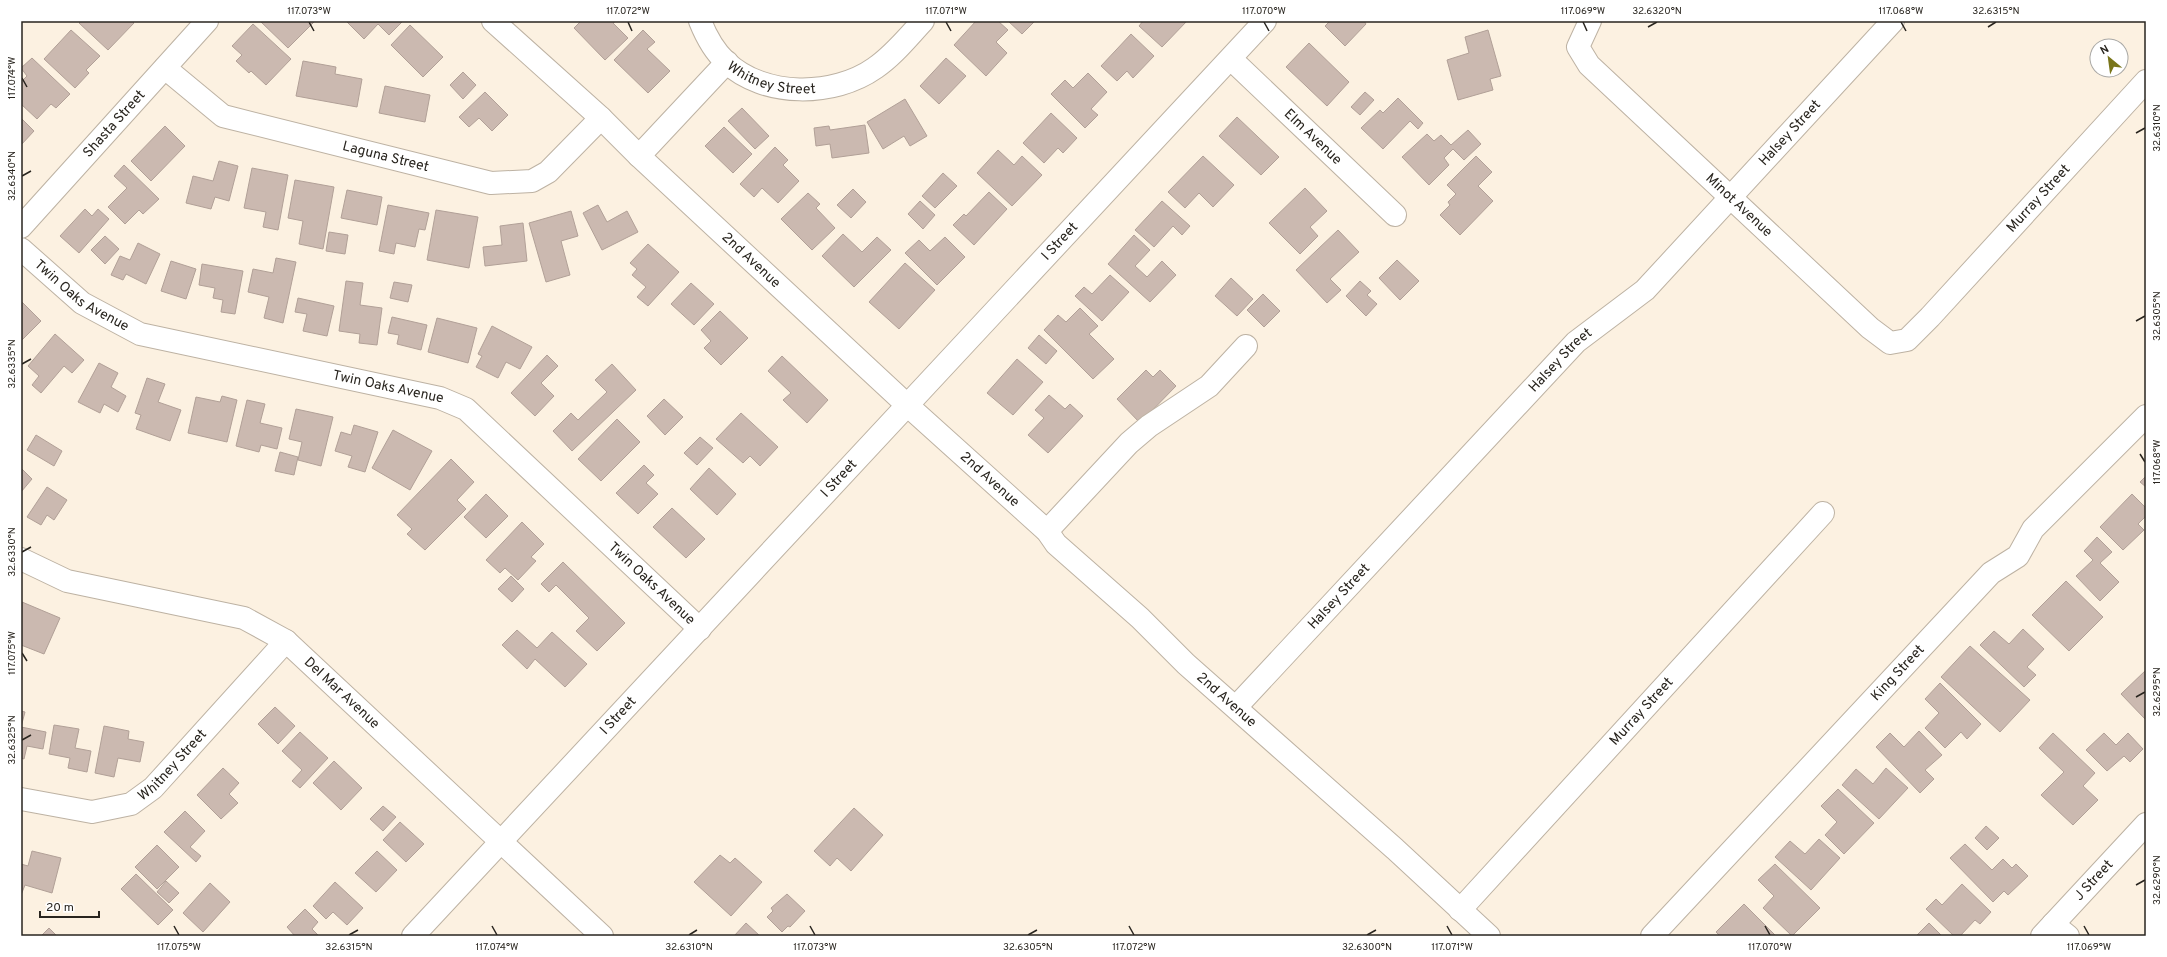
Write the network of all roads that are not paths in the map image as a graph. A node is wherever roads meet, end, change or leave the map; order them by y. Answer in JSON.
{"nodes":[{"id":1,"x":207,"y":21,"type":"edge"},
{"id":2,"x":493,"y":21,"type":"edge"},
{"id":3,"x":700,"y":21,"type":"edge"},
{"id":4,"x":923,"y":21,"type":"edge"},
{"id":5,"x":1265,"y":21,"type":"edge"},
{"id":6,"x":1590,"y":21,"type":"edge"},
{"id":7,"x":1893,"y":21,"type":"edge"},
{"id":8,"x":1231,"y":59,"type":"junction"},
{"id":9,"x":726,"y":62,"type":"junction"},
{"id":10,"x":165,"y":68,"type":"junction"},
{"id":11,"x":2146,"y":80,"type":"edge"},
{"id":12,"x":601,"y":118,"type":"junction"},
{"id":13,"x":639,"y":156,"type":"junction"},
{"id":14,"x":1730,"y":196,"type":"junction"},
{"id":15,"x":1395,"y":215,"type":"dead end"},
{"id":16,"x":21,"y":227,"type":"edge"},
{"id":17,"x":21,"y":249,"type":"edge"},
{"id":18,"x":1930,"y":317,"type":"joint"},
{"id":19,"x":1246,"y":346,"type":"dead end"},
{"id":20,"x":906,"y":404,"type":"junction"},
{"id":21,"x":2146,"y":416,"type":"edge"},
{"id":22,"x":1823,"y":513,"type":"dead end"},
{"id":23,"x":1047,"y":531,"type":"junction"},
{"id":24,"x":21,"y":559,"type":"edge"},
{"id":25,"x":700,"y":629,"type":"junction"},
{"id":26,"x":286,"y":641,"type":"junction"},
{"id":27,"x":1236,"y":707,"type":"junction"},
{"id":28,"x":21,"y":799,"type":"edge"},
{"id":29,"x":2146,"y":824,"type":"edge"},
{"id":30,"x":499,"y":842,"type":"junction"},
{"id":31,"x":1460,"y":910,"type":"junction"},
{"id":32,"x":2054,"y":932,"type":"edge"},
{"id":33,"x":413,"y":936,"type":"edge"},
{"id":34,"x":602,"y":936,"type":"edge"},
{"id":35,"x":1489,"y":936,"type":"edge"},
{"id":36,"x":1652,"y":936,"type":"edge"}],
"edges":[{"from":1,"to":10,"type":"street","name":"Shasta Street"},
{"from":2,"to":12,"type":"street","name":"2nd Avenue"},
{"from":3,"to":9,"type":"street"},
{"from":4,"to":9,"type":"street","name":"Whitney Street"},
{"from":5,"to":8,"type":"street","name":"I Street"},
{"from":6,"to":14,"type":"street","name":"Minot Avenue"},
{"from":7,"to":14,"type":"street","name":"Halsey Street"},
{"from":8,"to":15,"type":"street","name":"Elm Avenue"},
{"from":8,"to":20,"type":"street","name":"I Street"},
{"from":9,"to":13,"type":"street","name":"Whitney Street"},
{"from":10,"to":12,"type":"street","name":"Laguna Street"},
{"from":10,"to":16,"type":"street","name":"Shasta Street"},
{"from":11,"to":18,"type":"street","name":"Murray Street"},
{"from":12,"to":13,"type":"street","name":"2nd Avenue"},
{"from":13,"to":20,"type":"street","name":"2nd Avenue"},
{"from":14,"to":18,"type":"street","name":"Minot Avenue"},
{"from":14,"to":27,"type":"street","name":"Halsey Street"},
{"from":17,"to":25,"type":"street","name":"Twin Oaks Avenue"},
{"from":19,"to":23,"type":"street"},
{"from":20,"to":23,"type":"street","name":"2nd Avenue"},
{"from":20,"to":25,"type":"street","name":"I Street"},
{"from":21,"to":36,"type":"street","name":"King Street"},
{"from":22,"to":31,"type":"street","name":"Murray Street"},
{"from":23,"to":27,"type":"street","name":"2nd Avenue"},
{"from":24,"to":26,"type":"street","name":"Del Mar Avenue"},
{"from":25,"to":30,"type":"street","name":"I Street"},
{"from":26,"to":28,"type":"street","name":"Whitney Street"},
{"from":26,"to":30,"type":"street","name":"Del Mar Avenue"},
{"from":27,"to":31,"type":"street","name":"2nd Avenue"},
{"from":29,"to":32,"type":"street","name":"J Street"},
{"from":30,"to":33,"type":"street","name":"I Street"},
{"from":30,"to":34,"type":"street","name":"Del Mar Avenue"},
{"from":31,"to":35,"type":"street","name":"2nd Avenue"}]}
